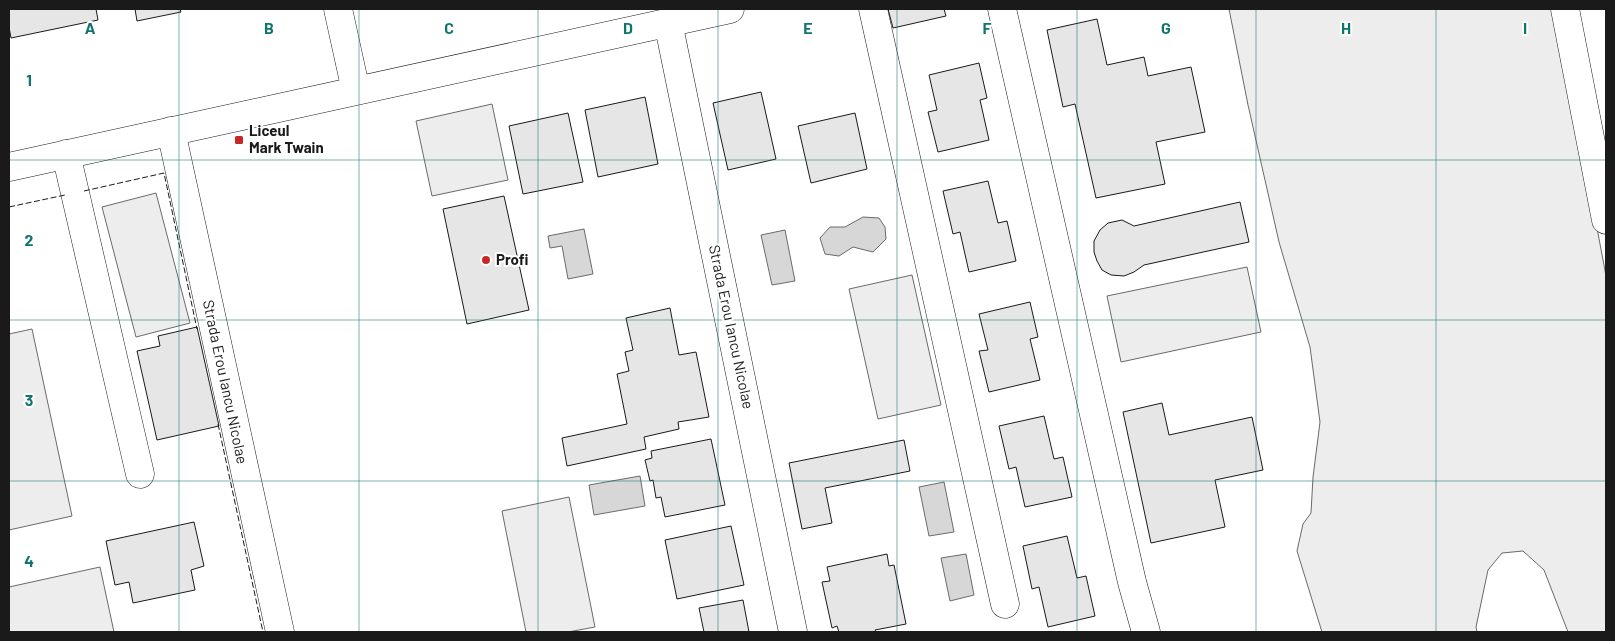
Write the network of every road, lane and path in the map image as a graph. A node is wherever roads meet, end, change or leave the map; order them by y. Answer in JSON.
{"nodes":[{"id":1,"x":338,"y":9,"type":"edge"},
{"id":2,"x":730,"y":9,"type":"edge"},
{"id":3,"x":873,"y":9,"type":"edge"},
{"id":4,"x":1002,"y":9,"type":"edge"},
{"id":5,"x":1564,"y":9,"type":"edge"},
{"id":6,"x":668,"y":22,"type":"junction"},
{"id":7,"x":356,"y":91,"type":"junction"},
{"id":8,"x":171,"y":131,"type":"junction"},
{"id":9,"x":66,"y":154,"type":"junction"},
{"id":10,"x":9,"y":167,"type":"edge"},
{"id":11,"x":1606,"y":220,"type":"edge"},
{"id":12,"x":140,"y":474,"type":"dead end"},
{"id":13,"x":1005,"y":604,"type":"dead end"},
{"id":14,"x":280,"y":632,"type":"edge"},
{"id":15,"x":793,"y":632,"type":"edge"},
{"id":16,"x":1146,"y":632,"type":"edge"}],
"edges":[{"from":1,"to":7,"type":"street"},
{"from":2,"to":6,"type":"street"},
{"from":3,"to":13,"type":"street"},
{"from":4,"to":16,"type":"street"},
{"from":5,"to":11,"type":"street"},
{"from":6,"to":7,"type":"street"},
{"from":6,"to":15,"type":"street","name":"Strada Erou Iancu Nicolae"},
{"from":7,"to":8,"type":"street"},
{"from":8,"to":9,"type":"street"},
{"from":8,"to":14,"type":"street","name":"Strada Erou Iancu Nicolae"},
{"from":9,"to":10,"type":"street"},
{"from":9,"to":12,"type":"street"}]}
